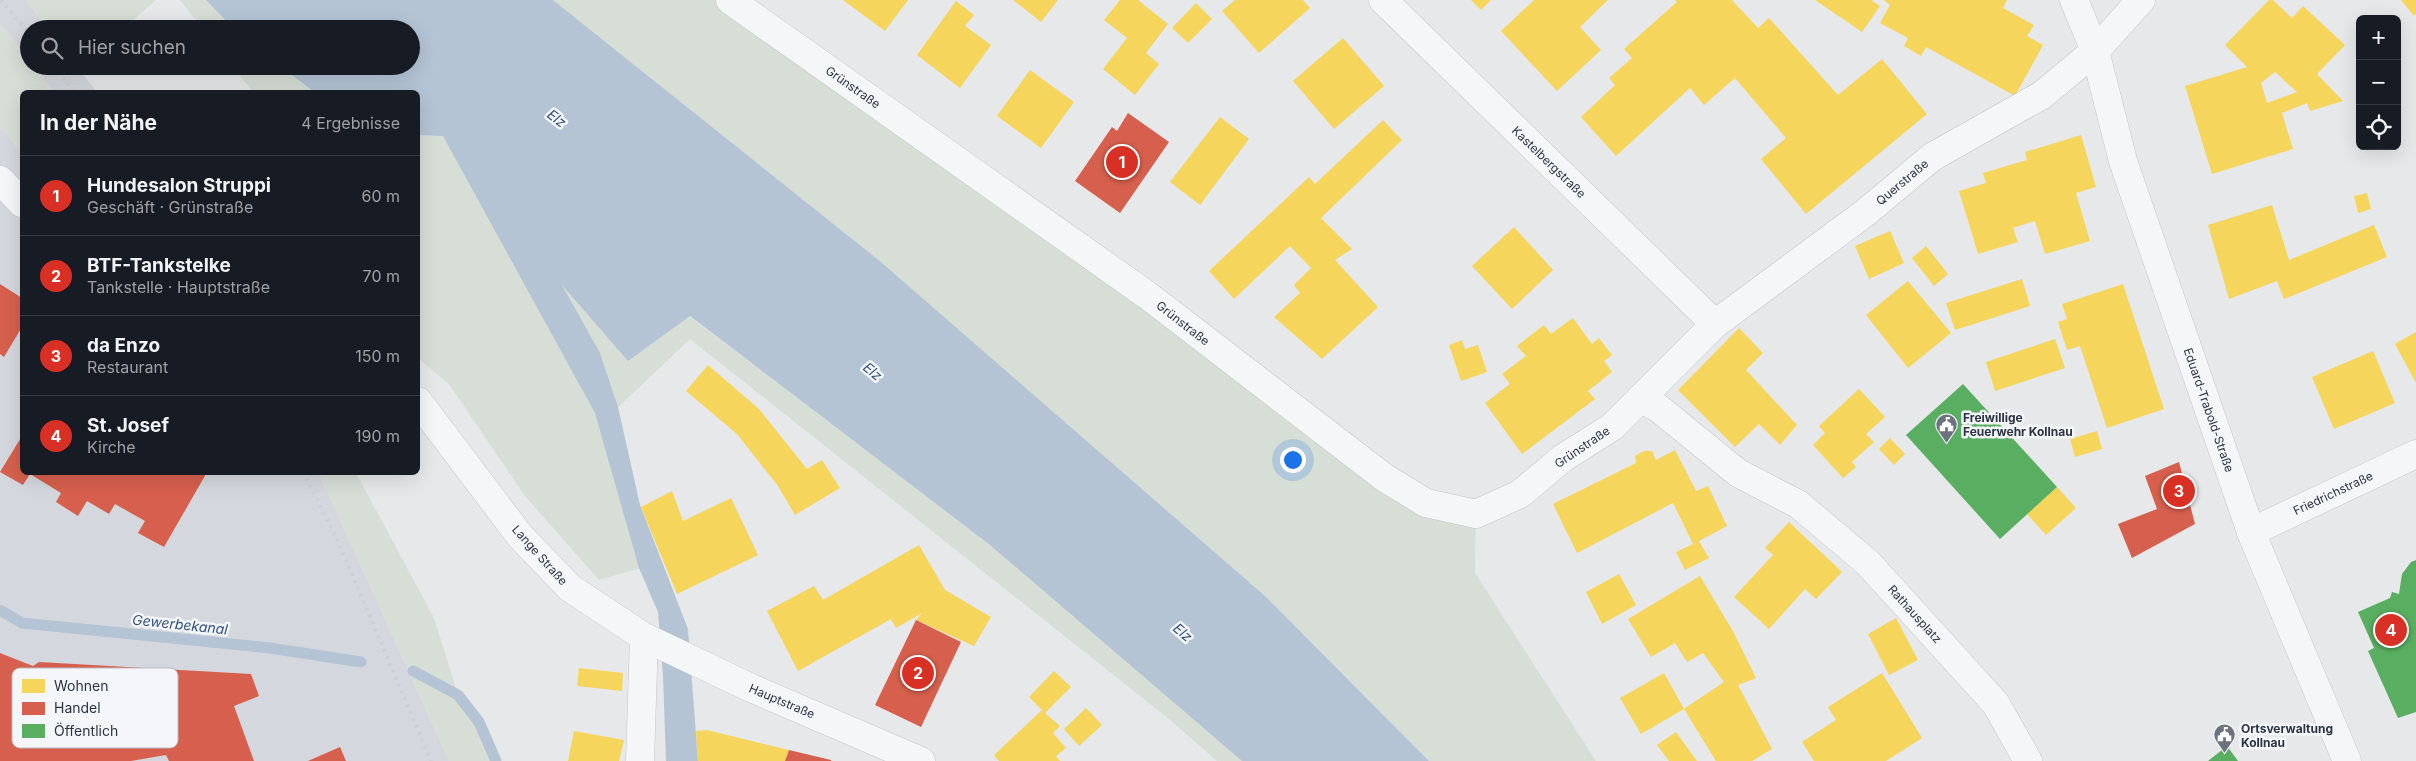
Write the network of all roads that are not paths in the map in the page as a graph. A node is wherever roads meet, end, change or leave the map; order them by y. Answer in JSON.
{"nodes":[{"id":1,"x":730,"y":0,"type":"edge"},
{"id":2,"x":1383,"y":0,"type":"edge"},
{"id":3,"x":2074,"y":0,"type":"edge"},
{"id":4,"x":2141,"y":0,"type":"edge"},
{"id":5,"x":2095,"y":50,"type":"junction"},
{"id":6,"x":0,"y":180,"type":"edge"},
{"id":7,"x":20,"y":201,"type":"edge"},
{"id":8,"x":1715,"y":324,"type":"junction"},
{"id":9,"x":1640,"y":399,"type":"junction"},
{"id":10,"x":420,"y":404,"type":"edge"},
{"id":11,"x":2416,"y":454,"type":"edge"},
{"id":12,"x":2251,"y":532,"type":"junction"},
{"id":13,"x":644,"y":637,"type":"junction"},
{"id":14,"x":640,"y":761,"type":"edge"},
{"id":15,"x":921,"y":761,"type":"edge"},
{"id":16,"x":2028,"y":761,"type":"edge"},
{"id":17,"x":2347,"y":761,"type":"edge"}],
"edges":[{"from":1,"to":9,"type":"street","name":"Grünstraße"},
{"from":2,"to":8,"type":"street","name":"Kastelbergstraße"},
{"from":3,"to":5,"type":"street","name":"Eduard-Trabold-Straße"},
{"from":4,"to":5,"type":"street","name":"Querstraße"},
{"from":5,"to":8,"type":"street","name":"Querstraße"},
{"from":5,"to":12,"type":"street","name":"Eduard-Trabold-Straße"},
{"from":6,"to":7,"type":"street"},
{"from":8,"to":9,"type":"street","name":"Grünstraße"},
{"from":9,"to":16,"type":"street","name":"Rathausplatz"},
{"from":10,"to":13,"type":"street","name":"Lange Straße"},
{"from":11,"to":12,"type":"street","name":"Friedrichstraße"},
{"from":12,"to":17,"type":"street","name":"Eduard-Trabold-Straße"},
{"from":13,"to":14,"type":"street"},
{"from":13,"to":15,"type":"street","name":"Hauptstraße"}]}
